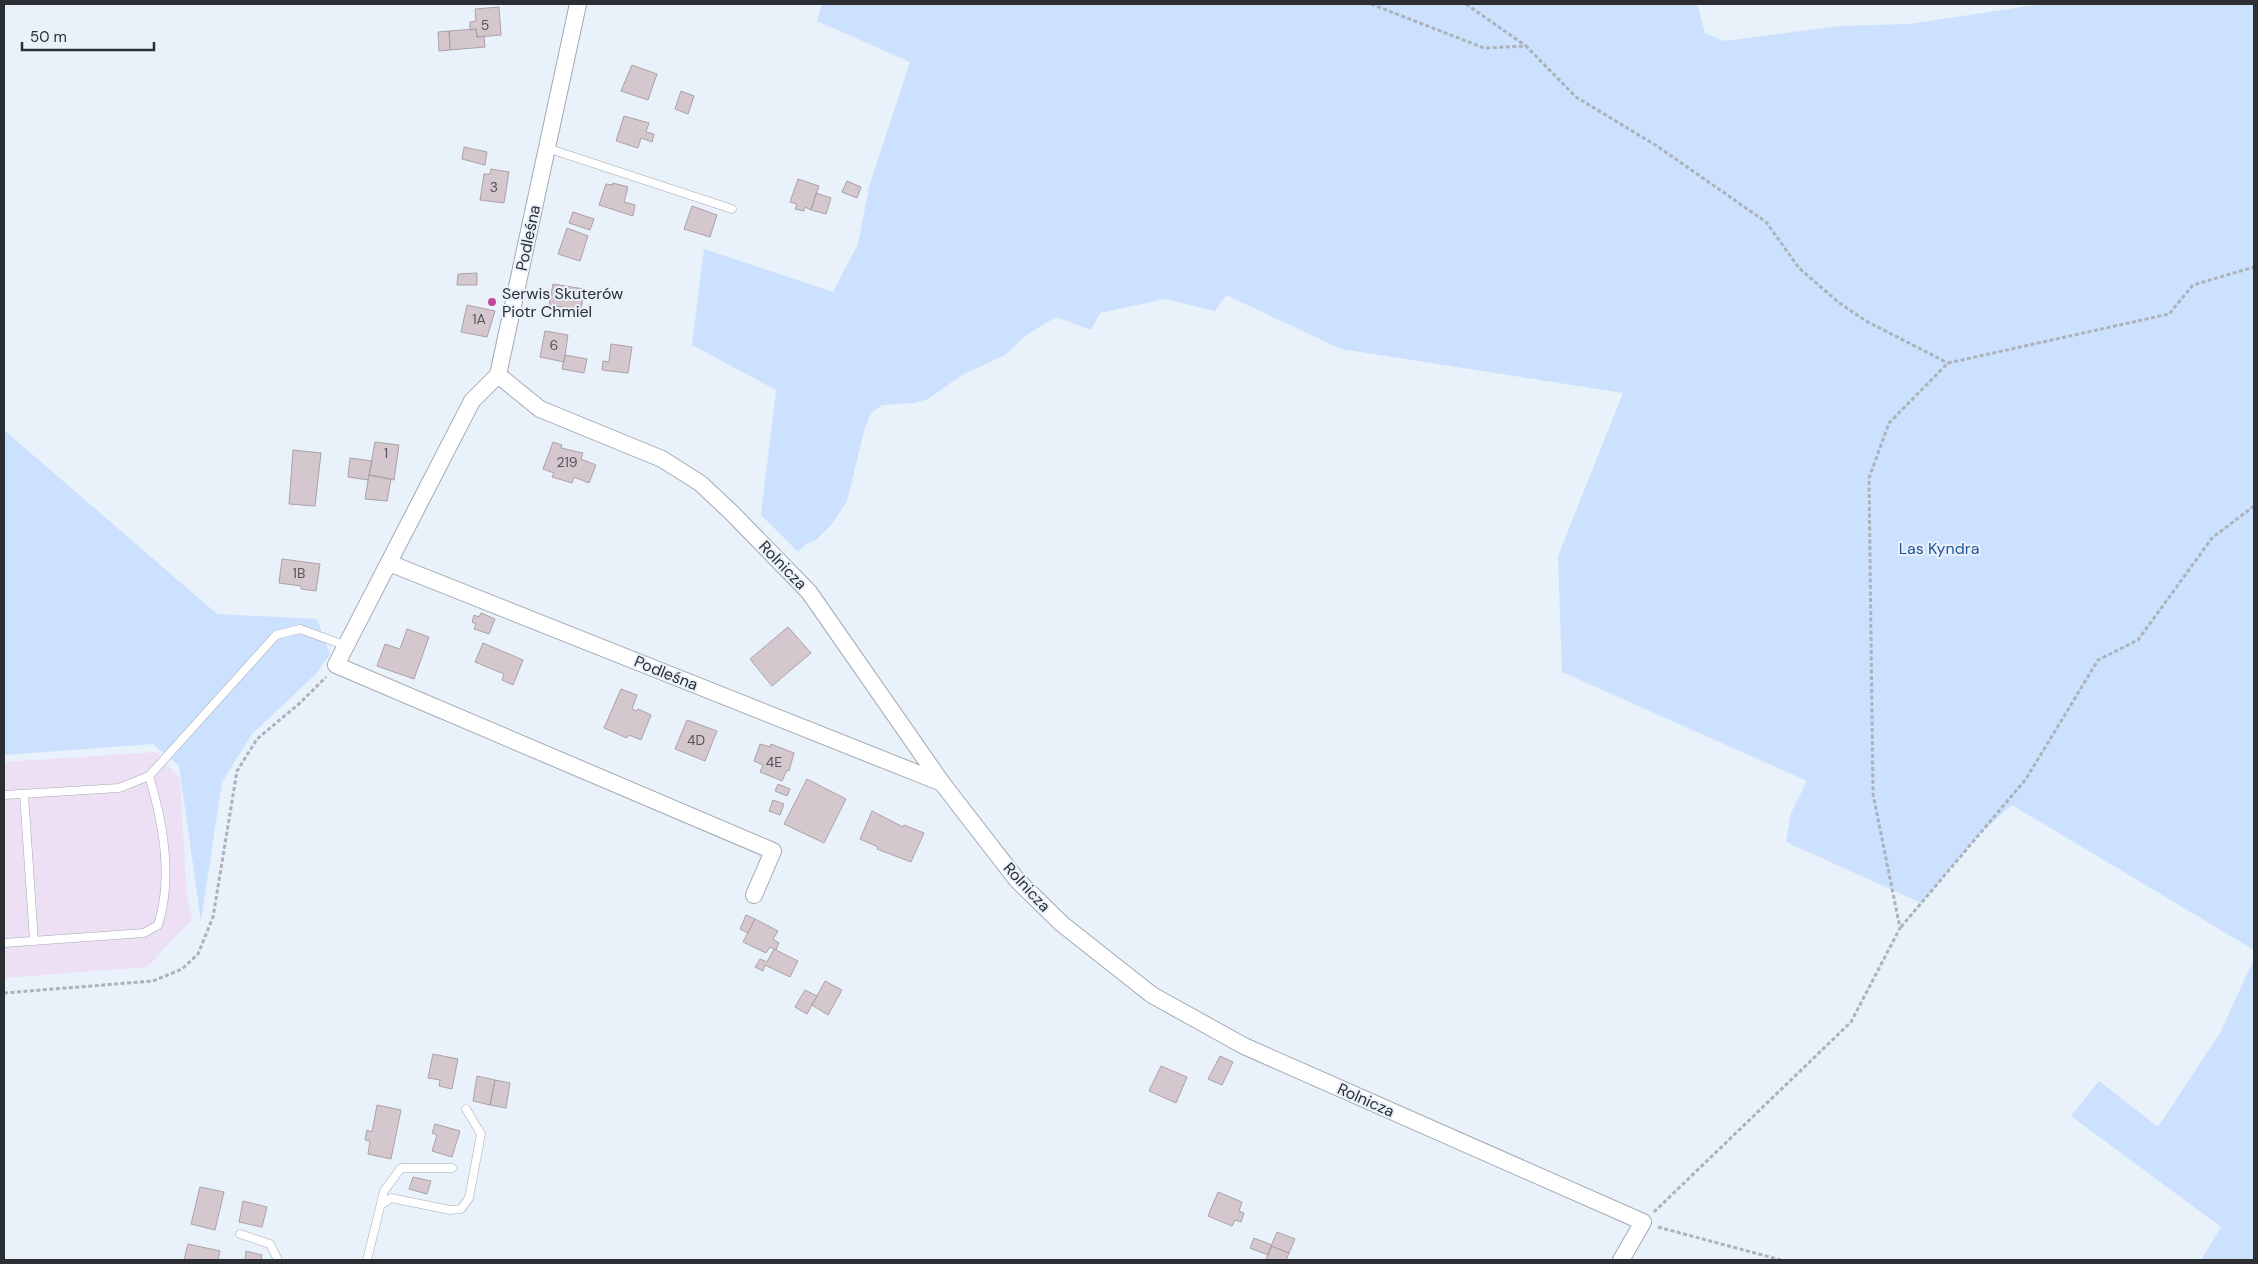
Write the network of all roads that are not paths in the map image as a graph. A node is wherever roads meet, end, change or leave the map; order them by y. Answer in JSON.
{"nodes":[{"id":1,"x":578,"y":4,"type":"edge"},
{"id":2,"x":547,"y":148,"type":"junction"},
{"id":3,"x":732,"y":209,"type":"dead end"},
{"id":4,"x":498,"y":375,"type":"junction"},
{"id":5,"x":390,"y":563,"type":"junction"},
{"id":6,"x":347,"y":646,"type":"junction"},
{"id":7,"x":149,"y":776,"type":"junction"},
{"id":8,"x":942,"y":783,"type":"junction"},
{"id":9,"x":24,"y":794,"type":"junction"},
{"id":10,"x":4,"y":795,"type":"edge"},
{"id":11,"x":754,"y":894,"type":"dead end"},
{"id":12,"x":34,"y":941,"type":"junction"},
{"id":13,"x":4,"y":943,"type":"edge"},
{"id":14,"x":466,"y":1109,"type":"dead end"},
{"id":15,"x":452,"y":1168,"type":"dead end"},
{"id":16,"x":381,"y":1205,"type":"junction"},
{"id":17,"x":240,"y":1234,"type":"dead end"},
{"id":18,"x":278,"y":1260,"type":"edge"},
{"id":19,"x":367,"y":1260,"type":"edge"},
{"id":20,"x":1621,"y":1260,"type":"edge"}],
"edges":[{"from":1,"to":2,"type":"street","name":"Podleśna"},
{"from":2,"to":3,"type":"lane"},
{"from":2,"to":4,"type":"street","name":"Podleśna"},
{"from":4,"to":5,"type":"street"},
{"from":4,"to":8,"type":"street","name":"Rolnicza"},
{"from":5,"to":6,"type":"street"},
{"from":5,"to":8,"type":"street","name":"Podleśna"},
{"from":6,"to":7,"type":"lane"},
{"from":6,"to":11,"type":"street"},
{"from":7,"to":9,"type":"lane"},
{"from":7,"to":12,"type":"lane"},
{"from":8,"to":20,"type":"street","name":"Rolnicza"},
{"from":9,"to":10,"type":"lane"},
{"from":9,"to":12,"type":"lane"},
{"from":12,"to":13,"type":"lane"},
{"from":14,"to":16,"type":"lane"},
{"from":15,"to":16,"type":"lane"},
{"from":16,"to":19,"type":"lane"},
{"from":17,"to":18,"type":"lane"}]}
